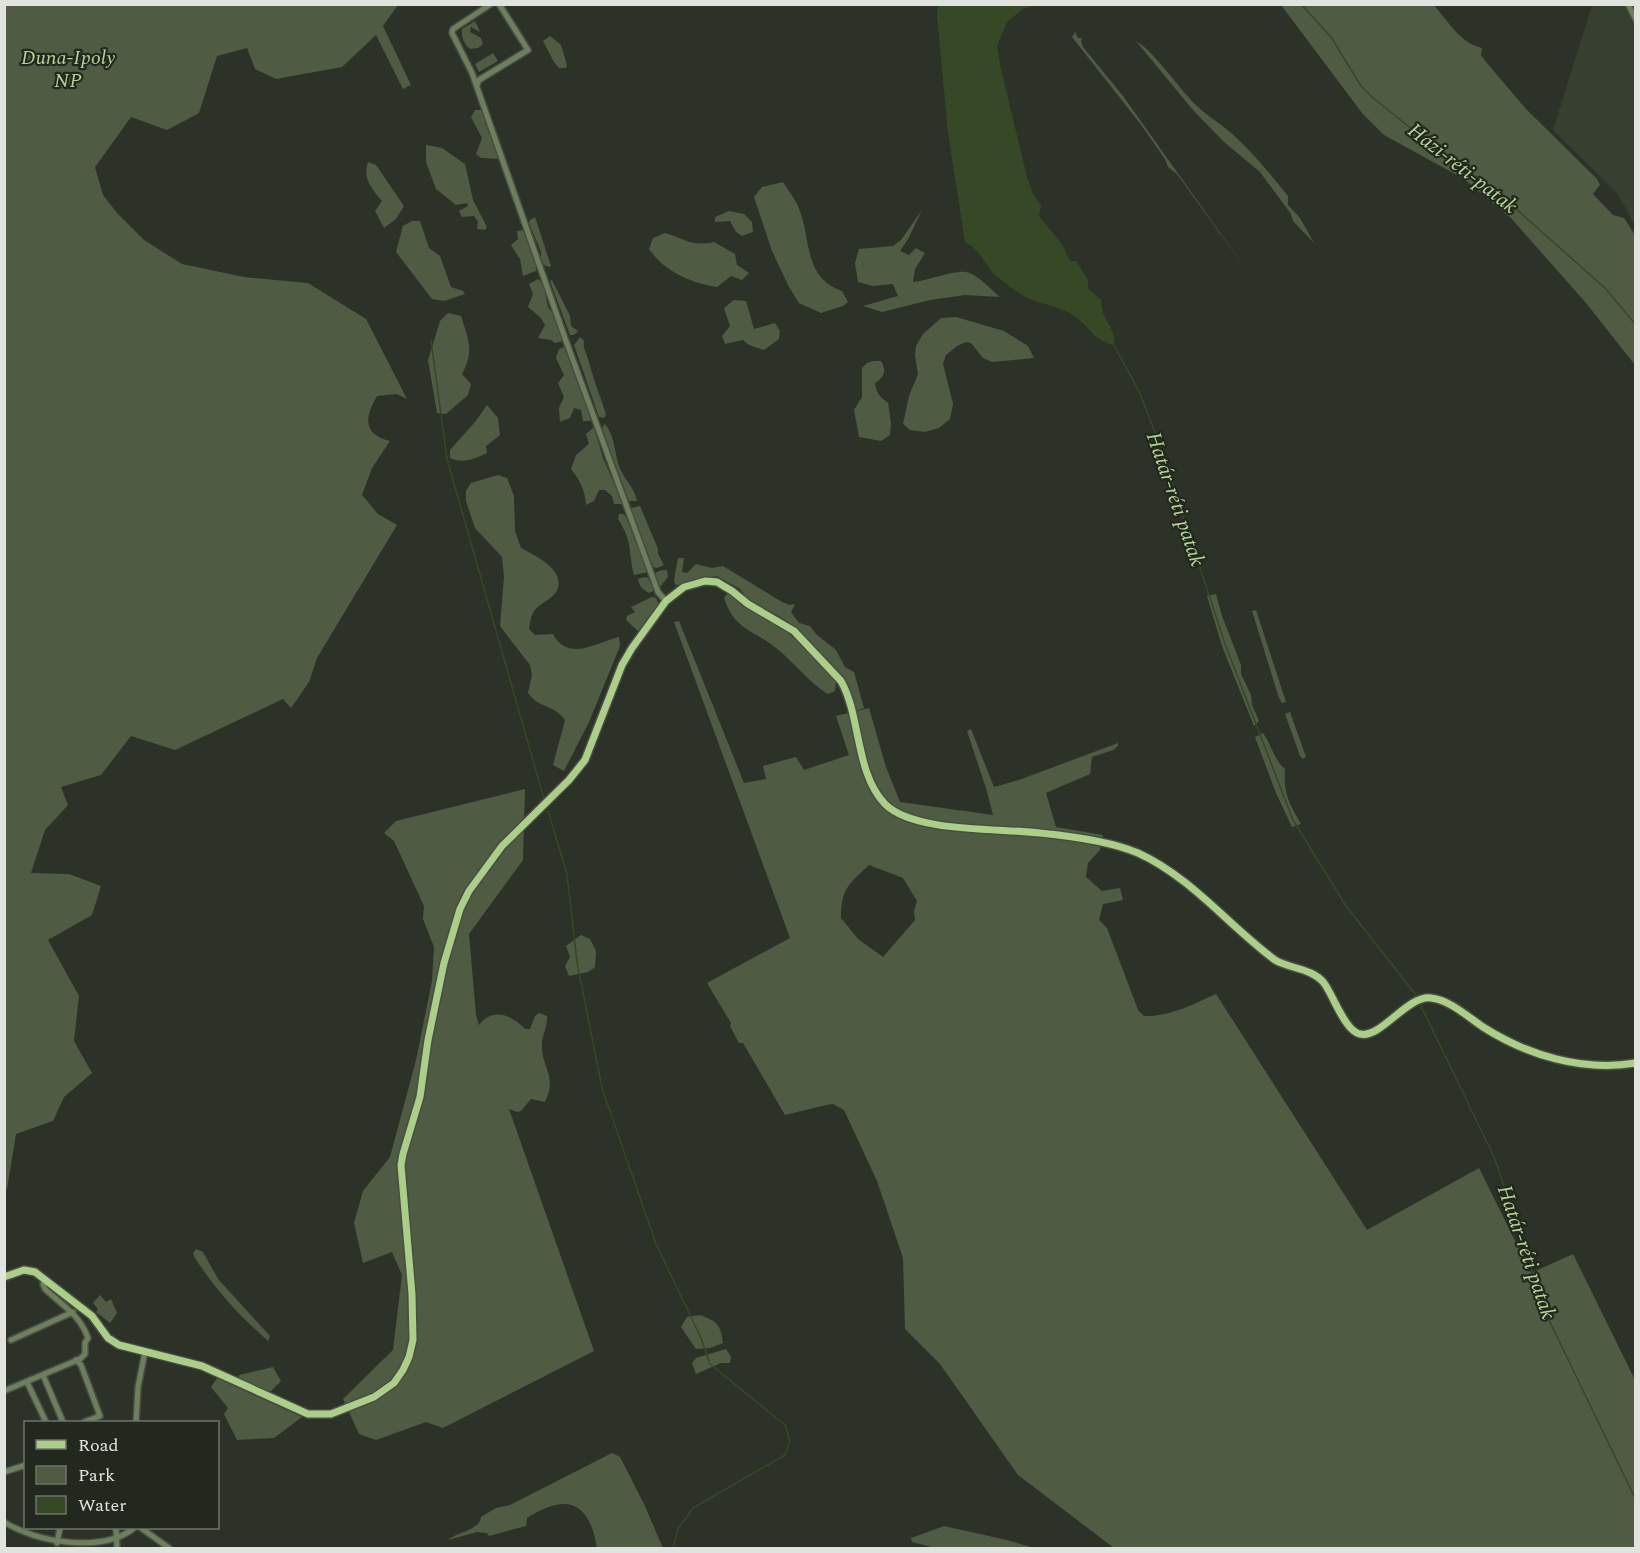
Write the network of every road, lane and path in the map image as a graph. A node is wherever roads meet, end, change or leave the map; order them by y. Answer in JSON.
{"nodes":[{"id":1,"x":491,"y":4,"type":"edge"},
{"id":2,"x":499,"y":4,"type":"edge"},
{"id":3,"x":1628,"y":4,"type":"edge"},
{"id":4,"x":1635,"y":20,"type":"edge"},
{"id":5,"x":477,"y":85,"type":"junction"},
{"id":6,"x":666,"y":601,"type":"junction"},
{"id":7,"x":1635,"y":1063,"type":"edge"},
{"id":8,"x":6,"y":1276,"type":"edge"},
{"id":9,"x":45,"y":1279,"type":"junction"},
{"id":10,"x":73,"y":1312,"type":"junction"},
{"id":11,"x":11,"y":1340,"type":"dead end"},
{"id":12,"x":145,"y":1352,"type":"junction"},
{"id":13,"x":76,"y":1360,"type":"junction"},
{"id":14,"x":42,"y":1375,"type":"junction"},
{"id":15,"x":27,"y":1382,"type":"junction"},
{"id":16,"x":4,"y":1391,"type":"edge"},
{"id":17,"x":45,"y":1420,"type":"dead end"},
{"id":18,"x":63,"y":1421,"type":"edge"},
{"id":19,"x":87,"y":1421,"type":"edge"},
{"id":20,"x":136,"y":1421,"type":"edge"},
{"id":21,"x":24,"y":1466,"type":"edge"},
{"id":22,"x":4,"y":1472,"type":"edge"},
{"id":23,"x":4,"y":1522,"type":"edge"},
{"id":24,"x":60,"y":1529,"type":"edge"},
{"id":25,"x":116,"y":1529,"type":"edge"},
{"id":26,"x":132,"y":1529,"type":"edge"},
{"id":27,"x":144,"y":1529,"type":"edge"},
{"id":28,"x":116,"y":1539,"type":"junction"},
{"id":29,"x":57,"y":1543,"type":"junction"},
{"id":30,"x":117,"y":1548,"type":"edge"},
{"id":31,"x":169,"y":1548,"type":"edge"}],
"edges":[{"from":1,"to":5,"type":"street"},
{"from":2,"to":5,"type":"street"},
{"from":3,"to":4,"type":"street"},
{"from":5,"to":6,"type":"street"},
{"from":6,"to":7,"type":"main road"},
{"from":6,"to":12,"type":"main road"},
{"from":8,"to":9,"type":"main road"},
{"from":9,"to":10,"type":"street"},
{"from":9,"to":12,"type":"main road"},
{"from":10,"to":11,"type":"street"},
{"from":10,"to":13,"type":"street"},
{"from":12,"to":20,"type":"street"},
{"from":13,"to":14,"type":"street"},
{"from":13,"to":19,"type":"street"},
{"from":14,"to":15,"type":"street"},
{"from":14,"to":18,"type":"street"},
{"from":15,"to":16,"type":"street"},
{"from":15,"to":17,"type":"street"},
{"from":21,"to":22,"type":"street"},
{"from":23,"to":29,"type":"street"},
{"from":24,"to":29,"type":"street"},
{"from":25,"to":28,"type":"street"},
{"from":26,"to":28,"type":"street"},
{"from":27,"to":31,"type":"street"},
{"from":28,"to":29,"type":"street"},
{"from":28,"to":30,"type":"street"}]}
